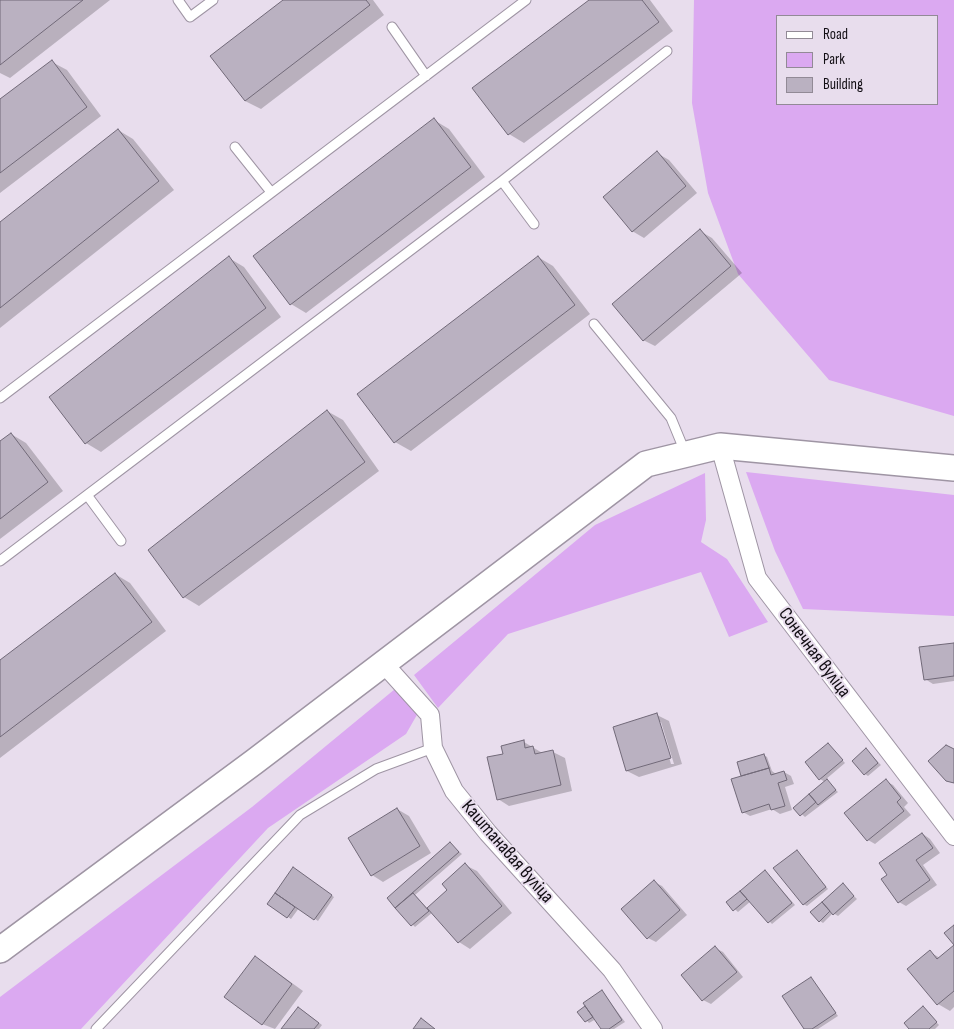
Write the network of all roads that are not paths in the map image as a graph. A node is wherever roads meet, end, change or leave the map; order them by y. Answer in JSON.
{"nodes":[{"id":1,"x":178,"y":0,"type":"edge"},
{"id":2,"x":213,"y":0,"type":"edge"},
{"id":3,"x":526,"y":0,"type":"edge"},
{"id":4,"x":392,"y":27,"type":"dead end"},
{"id":5,"x":667,"y":51,"type":"dead end"},
{"id":6,"x":426,"y":76,"type":"junction"},
{"id":7,"x":235,"y":147,"type":"dead end"},
{"id":8,"x":502,"y":181,"type":"junction"},
{"id":9,"x":271,"y":192,"type":"junction"},
{"id":10,"x":534,"y":224,"type":"dead end"},
{"id":11,"x":594,"y":324,"type":"dead end"},
{"id":12,"x":2,"y":393,"type":"edge"},
{"id":13,"x":720,"y":446,"type":"junction"},
{"id":14,"x":686,"y":454,"type":"junction"},
{"id":15,"x":954,"y":468,"type":"edge"},
{"id":16,"x":88,"y":495,"type":"junction"},
{"id":17,"x":121,"y":541,"type":"dead end"},
{"id":18,"x":0,"y":561,"type":"edge"},
{"id":19,"x":384,"y":664,"type":"junction"},
{"id":20,"x":433,"y":748,"type":"junction"},
{"id":21,"x":954,"y":836,"type":"edge"},
{"id":22,"x":0,"y":950,"type":"edge"},
{"id":23,"x":96,"y":1029,"type":"edge"},
{"id":24,"x":653,"y":1029,"type":"edge"}],
"edges":[{"from":1,"to":2,"type":"lane"},
{"from":3,"to":6,"type":"lane"},
{"from":4,"to":6,"type":"lane"},
{"from":5,"to":8,"type":"lane"},
{"from":6,"to":9,"type":"lane"},
{"from":7,"to":9,"type":"lane"},
{"from":8,"to":10,"type":"lane"},
{"from":8,"to":16,"type":"lane"},
{"from":9,"to":12,"type":"lane"},
{"from":11,"to":14,"type":"lane"},
{"from":13,"to":14,"type":"main road"},
{"from":13,"to":15,"type":"main road"},
{"from":13,"to":21,"type":"street","name":"Сонечная вуліца"},
{"from":14,"to":19,"type":"main road"},
{"from":16,"to":17,"type":"lane"},
{"from":16,"to":18,"type":"lane"},
{"from":19,"to":20,"type":"street","name":"Каштанавая вуліца"},
{"from":19,"to":22,"type":"main road"},
{"from":20,"to":23,"type":"lane"},
{"from":20,"to":24,"type":"street","name":"Каштанавая вуліца"}]}
